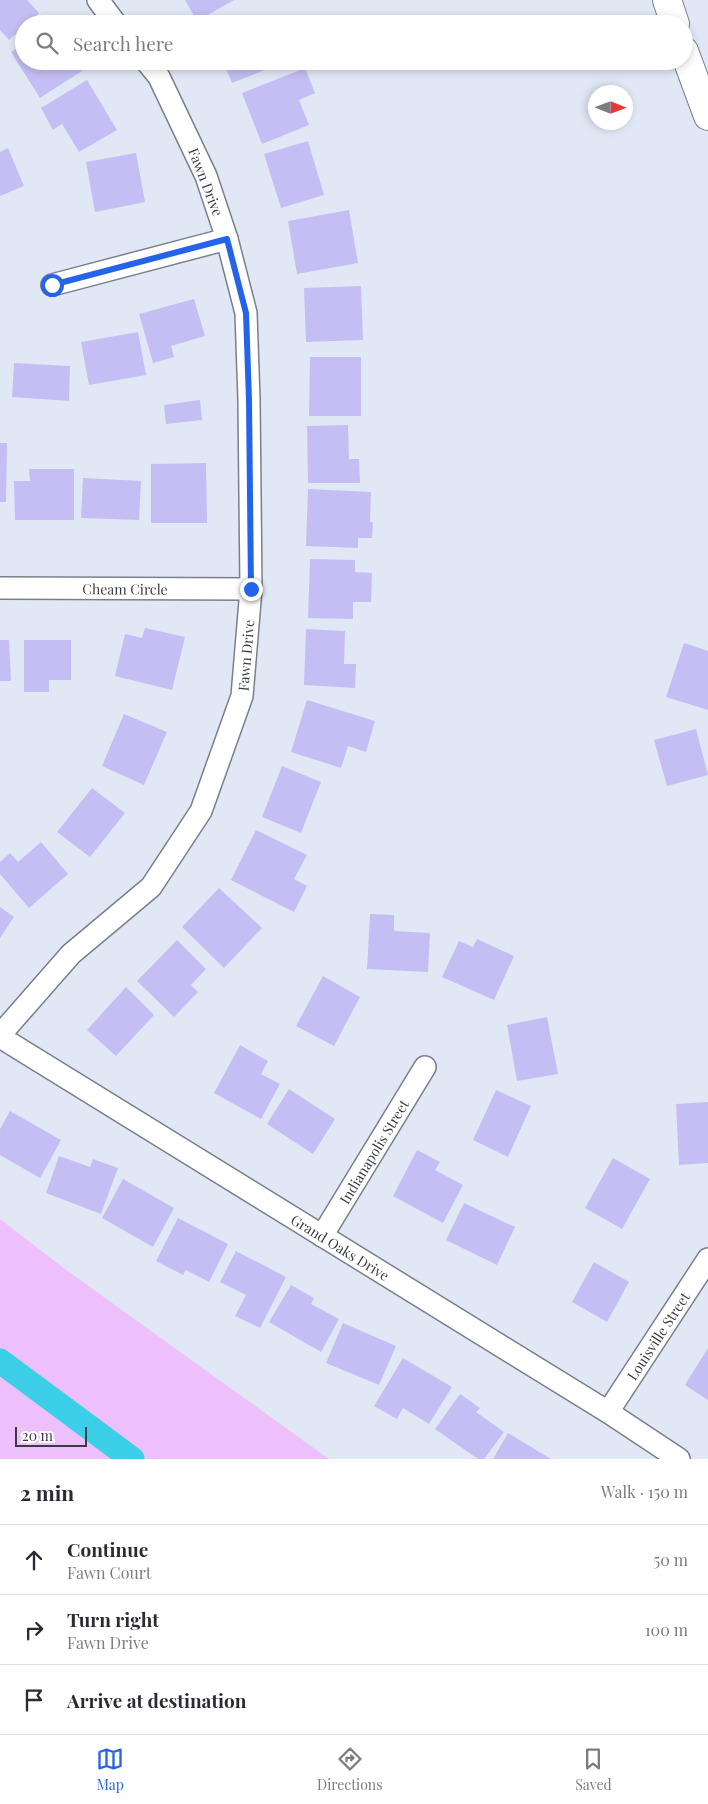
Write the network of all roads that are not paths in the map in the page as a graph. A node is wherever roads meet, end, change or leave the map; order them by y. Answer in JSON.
{"nodes":[{"id":1,"x":98,"y":0,"type":"edge"},
{"id":2,"x":667,"y":0,"type":"edge"},
{"id":3,"x":109,"y":15,"type":"edge"},
{"id":4,"x":672,"y":15,"type":"edge"},
{"id":5,"x":153,"y":70,"type":"edge"},
{"id":6,"x":691,"y":70,"type":"edge"},
{"id":7,"x":708,"y":116,"type":"edge"},
{"id":8,"x":227,"y":239,"type":"junction"},
{"id":9,"x":52,"y":285,"type":"dead end"},
{"id":10,"x":0,"y":588,"type":"edge"},
{"id":11,"x":251,"y":589,"type":"junction"},
{"id":12,"x":0,"y":1036,"type":"edge"},
{"id":13,"x":425,"y":1067,"type":"dead end"},
{"id":14,"x":322,"y":1236,"type":"junction"},
{"id":15,"x":708,"y":1259,"type":"edge"},
{"id":16,"x":608,"y":1412,"type":"junction"},
{"id":17,"x":679,"y":1459,"type":"edge"}],
"edges":[{"from":1,"to":3,"type":"street"},
{"from":2,"to":4,"type":"street"},
{"from":5,"to":8,"type":"street","name":"Fawn Drive"},
{"from":6,"to":7,"type":"street"},
{"from":8,"to":9,"type":"street"},
{"from":8,"to":11,"type":"street","name":"Fawn Drive"},
{"from":10,"to":11,"type":"street","name":"Cheam Circle"},
{"from":11,"to":12,"type":"street","name":"Fawn Drive"},
{"from":12,"to":14,"type":"street","name":"Grand Oaks Drive"},
{"from":13,"to":14,"type":"street","name":"Indianapolis Street"},
{"from":14,"to":16,"type":"street","name":"Grand Oaks Drive"},
{"from":15,"to":16,"type":"street","name":"Louisville Street"},
{"from":16,"to":17,"type":"street","name":"Grand Oaks Drive"}]}
